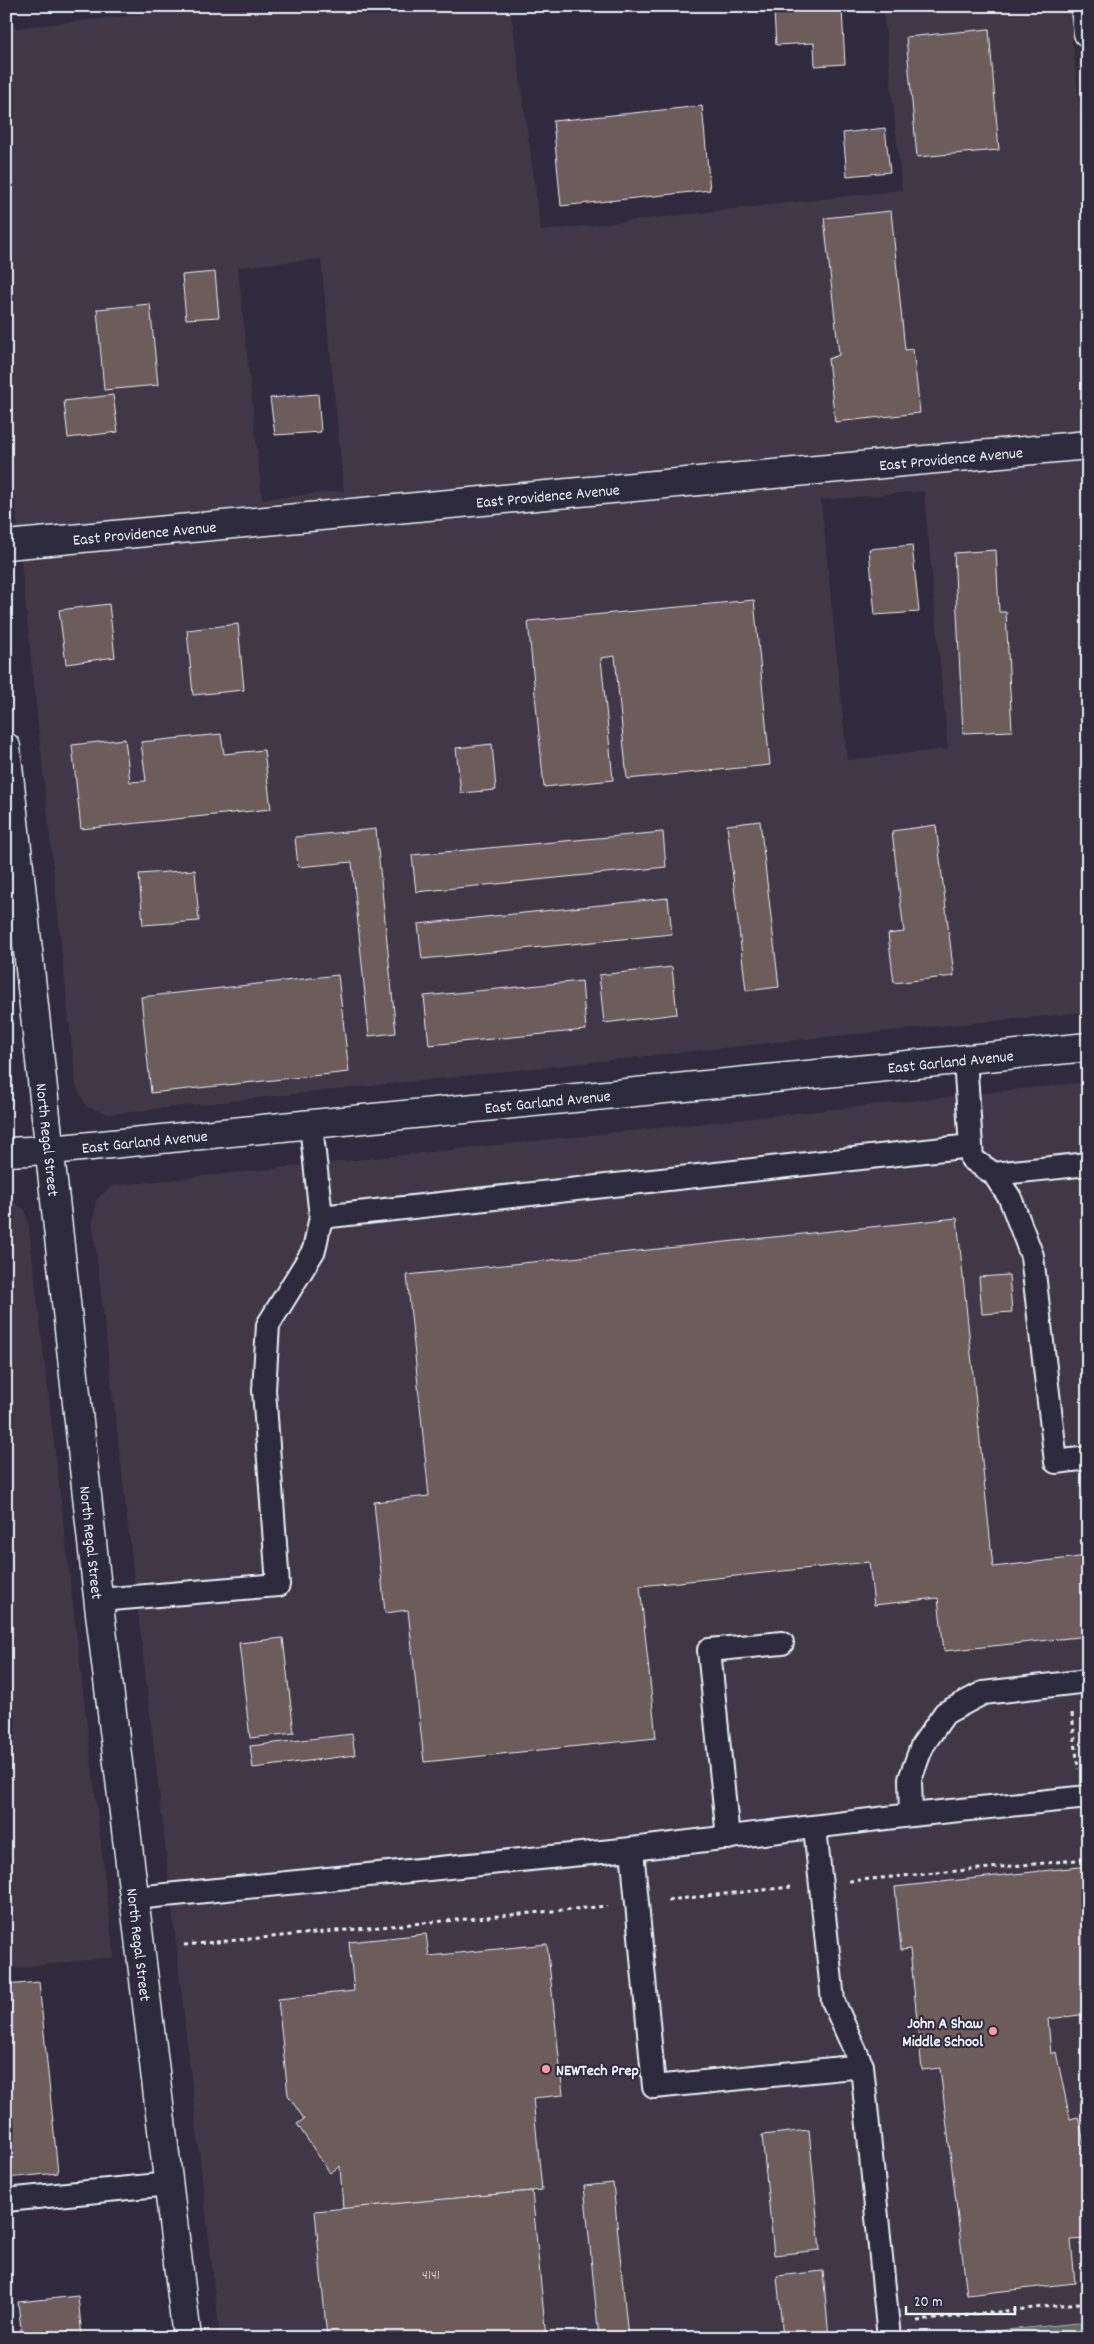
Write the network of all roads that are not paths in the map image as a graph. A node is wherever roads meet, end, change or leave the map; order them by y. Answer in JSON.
{"nodes":[{"id":1,"x":1085,"y":6,"type":"edge"},
{"id":2,"x":1088,"y":33,"type":"edge"},
{"id":3,"x":1088,"y":445,"type":"edge"},
{"id":4,"x":6,"y":545,"type":"edge"},
{"id":5,"x":6,"y":747,"type":"edge"},
{"id":6,"x":1088,"y":1048,"type":"edge"},
{"id":7,"x":965,"y":1060,"type":"junction"},
{"id":8,"x":311,"y":1124,"type":"junction"},
{"id":9,"x":971,"y":1146,"type":"junction"},
{"id":10,"x":51,"y":1150,"type":"junction"},
{"id":11,"x":6,"y":1152,"type":"edge"},
{"id":12,"x":1088,"y":1164,"type":"edge"},
{"id":13,"x":994,"y":1174,"type":"junction"},
{"id":14,"x":321,"y":1217,"type":"junction"},
{"id":15,"x":1088,"y":1458,"type":"edge"},
{"id":16,"x":99,"y":1600,"type":"junction"},
{"id":17,"x":782,"y":1643,"type":"dead end"},
{"id":18,"x":1088,"y":1681,"type":"edge"},
{"id":19,"x":1088,"y":1797,"type":"edge"},
{"id":20,"x":911,"y":1816,"type":"junction"},
{"id":21,"x":815,"y":1828,"type":"junction"},
{"id":22,"x":728,"y":1838,"type":"junction"},
{"id":23,"x":632,"y":1849,"type":"junction"},
{"id":24,"x":135,"y":1898,"type":"junction"},
{"id":25,"x":862,"y":2066,"type":"junction"},
{"id":26,"x":169,"y":2184,"type":"junction"},
{"id":27,"x":6,"y":2200,"type":"edge"},
{"id":28,"x":888,"y":2331,"type":"edge"},
{"id":29,"x":186,"y":2338,"type":"edge"}],
"edges":[{"from":1,"to":2,"type":"street"},
{"from":3,"to":4,"type":"street","name":"East Providence Avenue"},
{"from":5,"to":10,"type":"street","name":"North Regal Street"},
{"from":6,"to":7,"type":"street","name":"East Garland Avenue"},
{"from":7,"to":8,"type":"street","name":"East Garland Avenue"},
{"from":7,"to":9,"type":"lane"},
{"from":8,"to":10,"type":"street","name":"East Garland Avenue"},
{"from":8,"to":14,"type":"lane"},
{"from":9,"to":13,"type":"lane"},
{"from":9,"to":14,"type":"lane"},
{"from":10,"to":11,"type":"street","name":"East Garland Avenue"},
{"from":10,"to":16,"type":"street","name":"North Regal Street"},
{"from":12,"to":13,"type":"lane"},
{"from":13,"to":15,"type":"lane"},
{"from":14,"to":16,"type":"lane"},
{"from":16,"to":24,"type":"street","name":"North Regal Street"},
{"from":17,"to":22,"type":"lane"},
{"from":18,"to":20,"type":"lane"},
{"from":19,"to":20,"type":"lane"},
{"from":20,"to":21,"type":"lane"},
{"from":21,"to":22,"type":"lane"},
{"from":21,"to":25,"type":"lane"},
{"from":22,"to":23,"type":"lane"},
{"from":23,"to":24,"type":"lane"},
{"from":23,"to":25,"type":"lane"},
{"from":24,"to":26,"type":"street","name":"North Regal Street"},
{"from":25,"to":28,"type":"lane"},
{"from":26,"to":27,"type":"lane"},
{"from":26,"to":29,"type":"street","name":"North Regal Street"}]}
